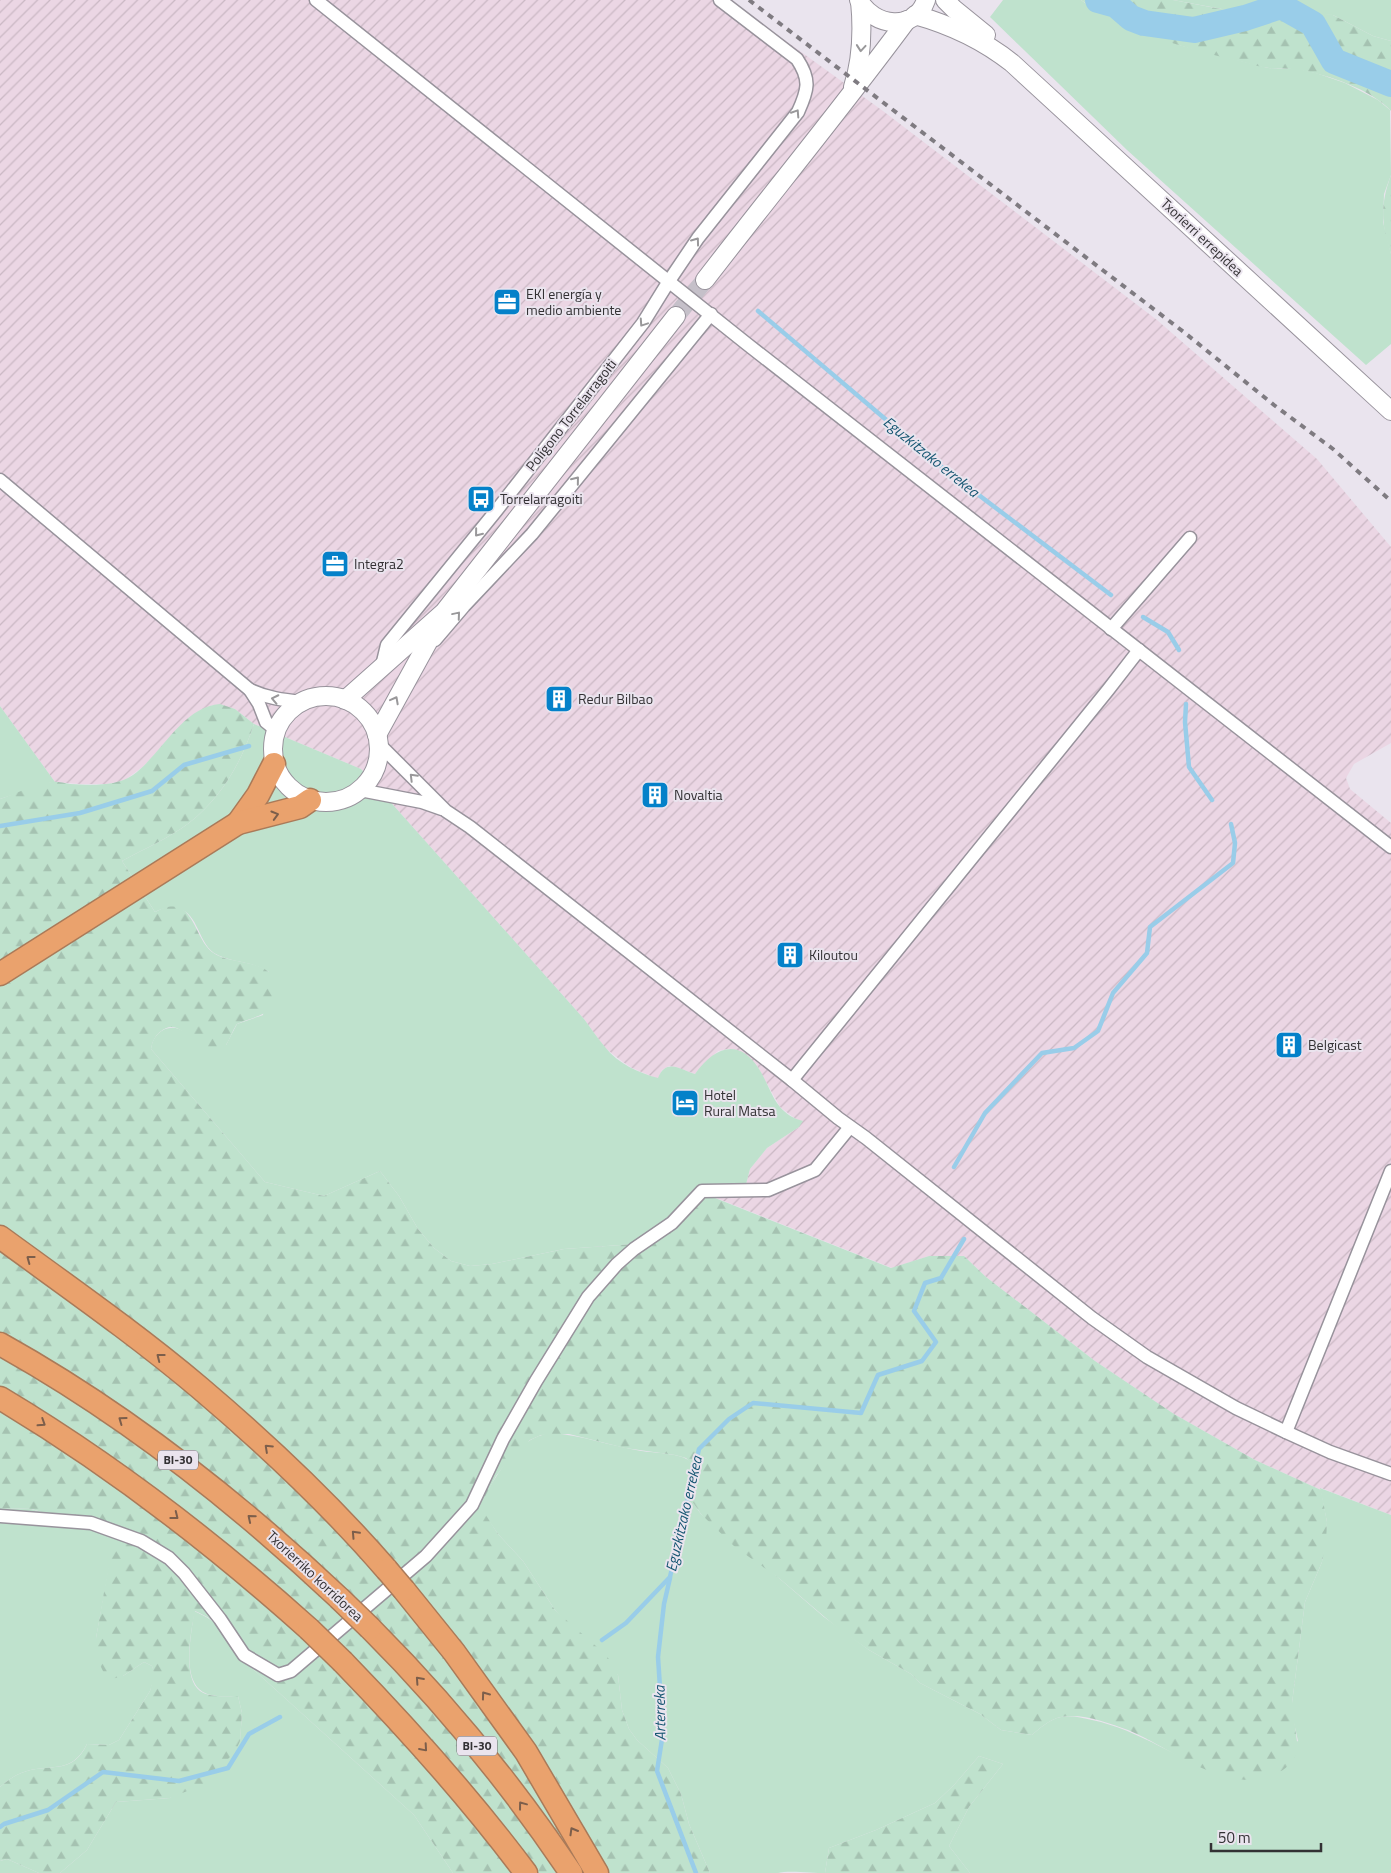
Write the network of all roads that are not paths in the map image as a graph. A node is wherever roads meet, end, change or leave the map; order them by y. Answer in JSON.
{"nodes":[{"id":1,"x":316,"y":0,"type":"edge"},
{"id":2,"x":720,"y":0,"type":"edge"},
{"id":3,"x":926,"y":0,"type":"edge"},
{"id":4,"x":945,"y":0,"type":"edge"},
{"id":5,"x":860,"y":1,"type":"edge"},
{"id":6,"x":911,"y":17,"type":"junction"},
{"id":7,"x":1012,"y":63,"type":"junction"},
{"id":8,"x":851,"y":93,"type":"junction"},
{"id":9,"x":704,"y":280,"type":"tunnel mouth"},
{"id":10,"x":669,"y":281,"type":"junction"},
{"id":11,"x":711,"y":314,"type":"junction"},
{"id":12,"x":676,"y":316,"type":"tunnel mouth"},
{"id":13,"x":1391,"y":411,"type":"edge"},
{"id":14,"x":0,"y":480,"type":"edge"},
{"id":15,"x":1190,"y":538,"type":"dead end"},
{"id":16,"x":444,"y":612,"type":"junction"},
{"id":17,"x":1112,"y":629,"type":"junction"},
{"id":18,"x":1139,"y":650,"type":"junction"},
{"id":19,"x":414,"y":665,"type":"junction"},
{"id":20,"x":382,"y":666,"type":"junction"},
{"id":21,"x":250,"y":690,"type":"junction"},
{"id":22,"x":345,"y":700,"type":"junction"},
{"id":23,"x":302,"y":702,"type":"junction"},
{"id":24,"x":276,"y":730,"type":"junction"},
{"id":25,"x":378,"y":739,"type":"junction"},
{"id":26,"x":274,"y":764,"type":"junction"},
{"id":27,"x":360,"y":790,"type":"junction"},
{"id":28,"x":310,"y":800,"type":"junction"},
{"id":29,"x":446,"y":811,"type":"junction"},
{"id":30,"x":238,"y":823,"type":"junction"},
{"id":31,"x":1391,"y":847,"type":"edge"},
{"id":32,"x":28,"y":956,"type":"junction"},
{"id":33,"x":0,"y":974,"type":"edge"},
{"id":34,"x":0,"y":987,"type":"edge"},
{"id":35,"x":792,"y":1080,"type":"junction"},
{"id":36,"x":850,"y":1127,"type":"junction"},
{"id":37,"x":1391,"y":1170,"type":"edge"},
{"id":38,"x":0,"y":1237,"type":"edge"},
{"id":39,"x":0,"y":1344,"type":"edge"},
{"id":40,"x":0,"y":1398,"type":"edge"},
{"id":41,"x":1286,"y":1432,"type":"junction"},
{"id":42,"x":1391,"y":1474,"type":"edge"},
{"id":43,"x":0,"y":1516,"type":"edge"},
{"id":44,"x":526,"y":1873,"type":"edge"},
{"id":45,"x":571,"y":1873,"type":"edge"},
{"id":46,"x":598,"y":1873,"type":"edge"}],
"edges":[{"from":1,"to":10,"type":"street"},
{"from":10,"to":2,"type":"street","name":"Polígono Torrelarragoiti","one_way":true},
{"from":3,"to":6,"type":"street"},
{"from":4,"to":7,"type":"street","name":"Txorierri errepidea"},
{"from":5,"to":6,"type":"street","name":"Txorierri errepidea"},
{"from":5,"to":8,"type":"street","one_way":true},
{"from":6,"to":7,"type":"street","name":"Txorierri errepidea"},
{"from":6,"to":8,"type":"street"},
{"from":7,"to":13,"type":"street","name":"Txorierri errepidea"},
{"from":8,"to":9,"type":"street"},
{"from":10,"to":11,"type":"street"},
{"from":10,"to":20,"type":"street","name":"Polígono Torrelarragoiti","one_way":true},
{"from":11,"to":17,"type":"street"},
{"from":19,"to":11,"type":"street","one_way":true},
{"from":12,"to":16,"type":"street"},
{"from":14,"to":21,"type":"street"},
{"from":15,"to":17,"type":"street"},
{"from":16,"to":19,"type":"street"},
{"from":16,"to":20,"type":"street"},
{"from":17,"to":18,"type":"street"},
{"from":18,"to":31,"type":"street"},
{"from":18,"to":35,"type":"street"},
{"from":25,"to":19,"type":"street","one_way":true},
{"from":20,"to":22,"type":"street"},
{"from":23,"to":21,"type":"street","one_way":true},
{"from":21,"to":24,"type":"street"},
{"from":22,"to":23,"type":"street"},
{"from":22,"to":25,"type":"street"},
{"from":23,"to":24,"type":"street"},
{"from":24,"to":26,"type":"street"},
{"from":25,"to":27,"type":"street"},
{"from":29,"to":25,"type":"street","one_way":true},
{"from":26,"to":28,"type":"street"},
{"from":26,"to":30,"type":"highway"},
{"from":27,"to":28,"type":"street"},
{"from":27,"to":29,"type":"street"},
{"from":30,"to":28,"type":"highway","one_way":true},
{"from":29,"to":35,"type":"street"},
{"from":30,"to":32,"type":"highway"},
{"from":32,"to":33,"type":"highway"},
{"from":32,"to":34,"type":"highway"},
{"from":35,"to":36,"type":"street"},
{"from":36,"to":41,"type":"street"},
{"from":36,"to":43,"type":"street"},
{"from":37,"to":41,"type":"street"},
{"from":46,"to":38,"type":"highway","one_way":true,"bridge":true},
{"from":45,"to":39,"type":"highway","name":"Txorierriko korridorea","number":"BI-30","one_way":true,"bridge":true},
{"from":40,"to":44,"type":"highway","number":"BI-30","one_way":true,"bridge":true},
{"from":41,"to":42,"type":"street"}]}
